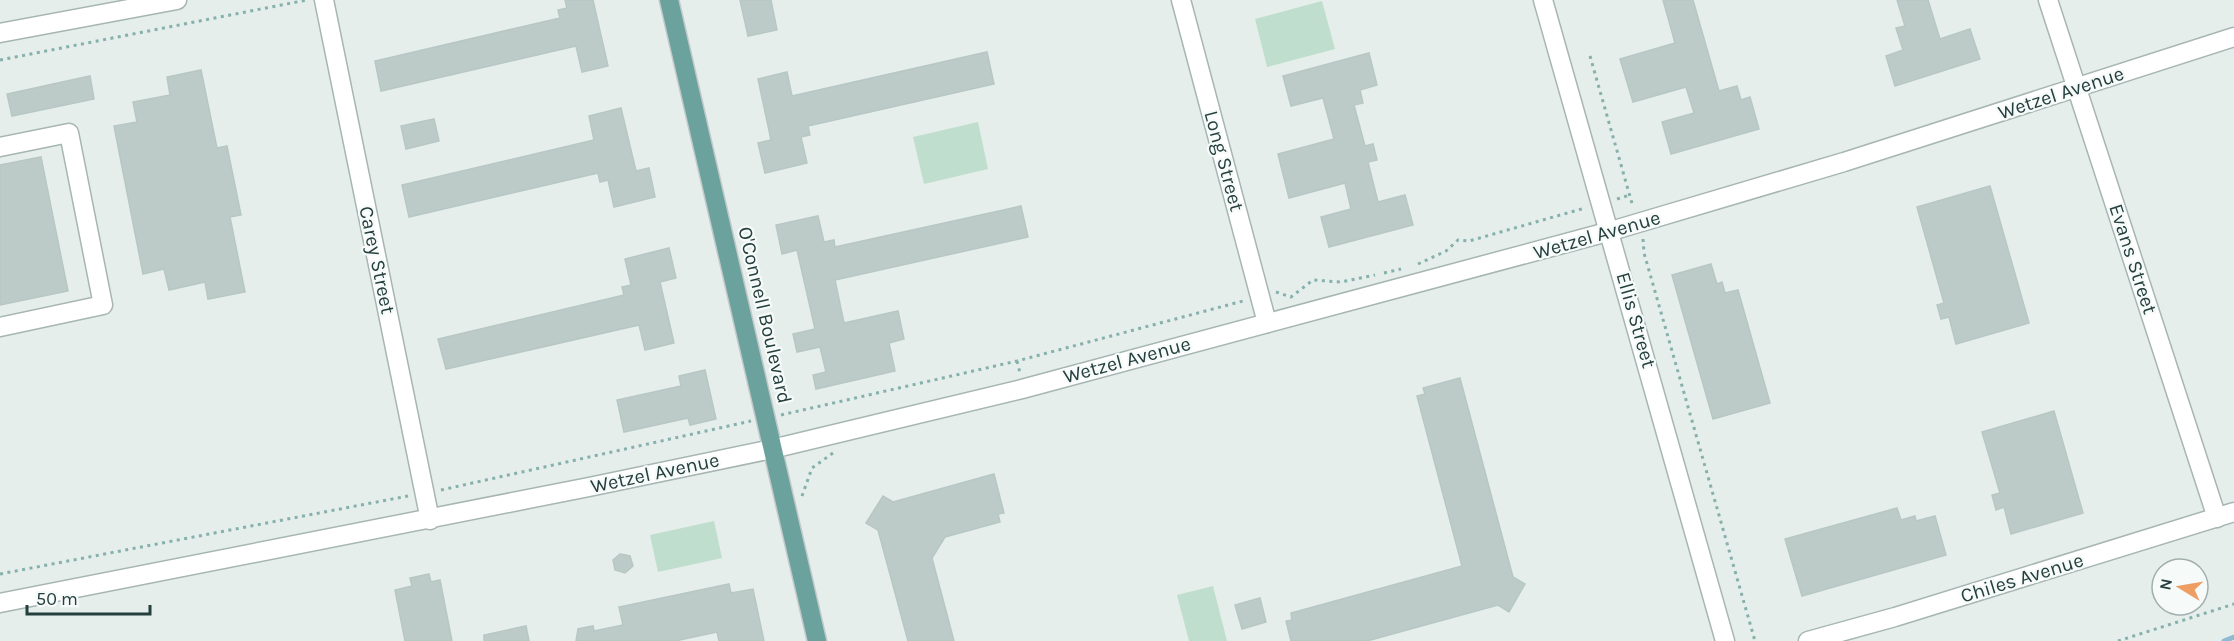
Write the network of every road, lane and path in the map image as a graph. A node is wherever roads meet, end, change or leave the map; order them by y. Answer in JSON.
{"nodes":[{"id":1,"x":310,"y":0,"type":"edge"},
{"id":2,"x":324,"y":0,"type":"edge"},
{"id":3,"x":669,"y":0,"type":"edge"},
{"id":4,"x":1181,"y":0,"type":"edge"},
{"id":5,"x":1544,"y":0,"type":"edge"},
{"id":6,"x":2048,"y":0,"type":"edge"},
{"id":7,"x":167,"y":1,"type":"edge"},
{"id":8,"x":0,"y":33,"type":"edge"},
{"id":9,"x":2234,"y":37,"type":"edge"},
{"id":10,"x":1590,"y":56,"type":"dead end"},
{"id":11,"x":0,"y":60,"type":"edge"},
{"id":12,"x":2077,"y":88,"type":"junction"},
{"id":13,"x":0,"y":147,"type":"edge"},
{"id":14,"x":1630,"y":195,"type":"junction"},
{"id":15,"x":1603,"y":203,"type":"junction"},
{"id":16,"x":1638,"y":224,"type":"junction"},
{"id":17,"x":1611,"y":231,"type":"junction"},
{"id":18,"x":1412,"y":267,"type":"dead end"},
{"id":19,"x":1407,"y":269,"type":"dead end"},
{"id":20,"x":1260,"y":296,"type":"junction"},
{"id":21,"x":1267,"y":323,"type":"junction"},
{"id":22,"x":0,"y":327,"type":"edge"},
{"id":23,"x":1017,"y":361,"type":"junction"},
{"id":24,"x":1025,"y":388,"type":"junction"},
{"id":25,"x":765,"y":418,"type":"junction"},
{"id":26,"x":772,"y":448,"type":"junction"},
{"id":27,"x":843,"y":448,"type":"dead end"},
{"id":28,"x":424,"y":493,"type":"junction"},
{"id":29,"x":800,"y":500,"type":"dead end"},
{"id":30,"x":2225,"y":514,"type":"edge"},
{"id":31,"x":430,"y":520,"type":"junction"},
{"id":32,"x":0,"y":574,"type":"edge"},
{"id":33,"x":0,"y":603,"type":"edge"},
{"id":34,"x":2234,"y":604,"type":"edge"},
{"id":35,"x":817,"y":641,"type":"edge"},
{"id":36,"x":1725,"y":641,"type":"edge"},
{"id":37,"x":1755,"y":641,"type":"edge"},
{"id":38,"x":1808,"y":641,"type":"edge"},
{"id":39,"x":2118,"y":641,"type":"edge"}],
"edges":[{"from":1,"to":11,"type":"path"},
{"from":2,"to":28,"type":"street","name":"Carey Street"},
{"from":3,"to":25,"type":"main road","name":"O'Connell Boulevard"},
{"from":4,"to":20,"type":"street","name":"Long Street"},
{"from":5,"to":15,"type":"street","name":"Ellis Street"},
{"from":6,"to":12,"type":"street","name":"Evans Street"},
{"from":7,"to":8,"type":"street"},
{"from":9,"to":12,"type":"street","name":"Wetzel Avenue"},
{"from":10,"to":14,"type":"path"},
{"from":12,"to":16,"type":"street","name":"Wetzel Avenue"},
{"from":12,"to":30,"type":"street","name":"Evans Street"},
{"from":13,"to":22,"type":"street"},
{"from":14,"to":15,"type":"path"},
{"from":14,"to":16,"type":"path"},
{"from":15,"to":17,"type":"street","name":"Ellis Street"},
{"from":15,"to":18,"type":"path"},
{"from":16,"to":17,"type":"street","name":"Wetzel Avenue"},
{"from":16,"to":37,"type":"path"},
{"from":17,"to":21,"type":"street","name":"Wetzel Avenue"},
{"from":17,"to":36,"type":"street","name":"Ellis Street"},
{"from":19,"to":20,"type":"path"},
{"from":20,"to":21,"type":"street","name":"Long Street"},
{"from":20,"to":23,"type":"path"},
{"from":21,"to":24,"type":"street","name":"Wetzel Avenue"},
{"from":23,"to":24,"type":"path"},
{"from":23,"to":25,"type":"path"},
{"from":24,"to":26,"type":"street","name":"Wetzel Avenue"},
{"from":25,"to":26,"type":"main road","name":"O'Connell Boulevard"},
{"from":25,"to":28,"type":"path"},
{"from":26,"to":31,"type":"street","name":"Wetzel Avenue"},
{"from":26,"to":35,"type":"main road","name":"O'Connell Boulevard"},
{"from":27,"to":29,"type":"path"},
{"from":28,"to":31,"type":"street","name":"Carey Street"},
{"from":28,"to":32,"type":"path"},
{"from":30,"to":38,"type":"street","name":"Chiles Avenue"},
{"from":31,"to":33,"type":"street","name":"Wetzel Avenue"},
{"from":34,"to":39,"type":"path"}]}
